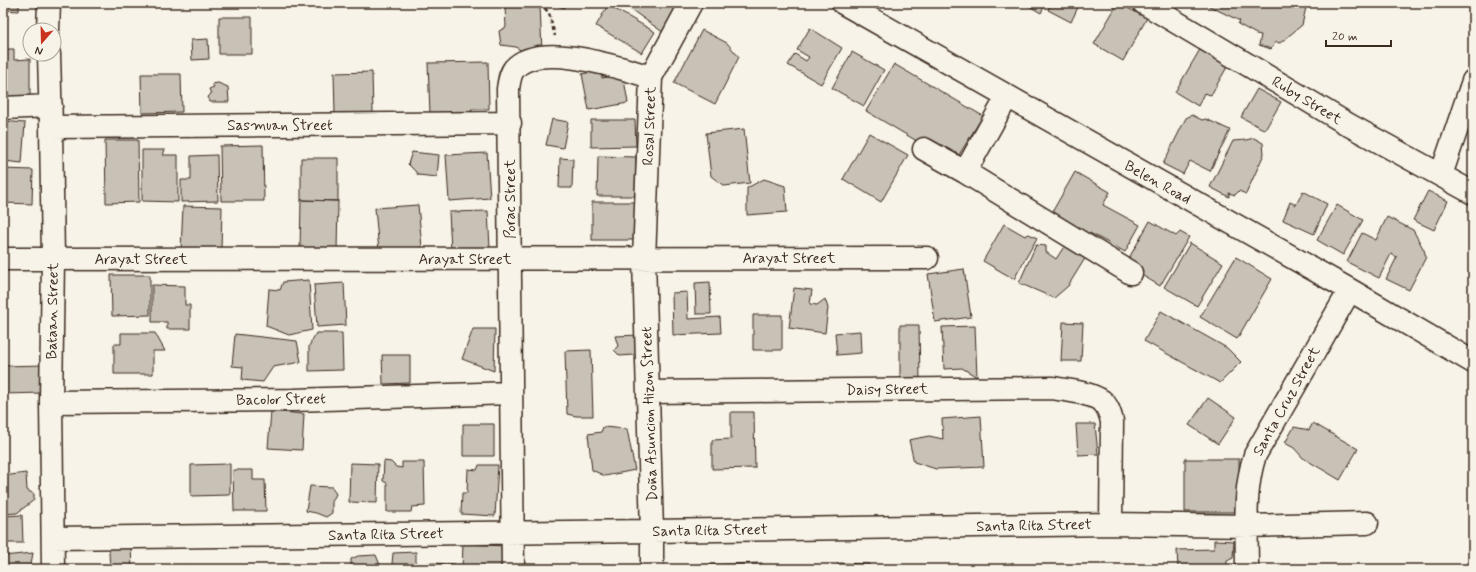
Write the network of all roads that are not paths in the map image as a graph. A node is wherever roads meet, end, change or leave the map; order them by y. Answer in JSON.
{"nodes":[{"id":1,"x":691,"y":3,"type":"edge"},
{"id":2,"x":843,"y":3,"type":"edge"},
{"id":3,"x":1144,"y":3,"type":"edge"},
{"id":4,"x":49,"y":62,"type":"edge"},
{"id":5,"x":651,"y":77,"type":"junction"},
{"id":6,"x":1473,"y":81,"type":"edge"},
{"id":7,"x":1007,"y":96,"type":"junction"},
{"id":8,"x":3,"y":108,"type":"edge"},
{"id":9,"x":51,"y":117,"type":"junction"},
{"id":10,"x":510,"y":123,"type":"junction"},
{"id":11,"x":924,"y":149,"type":"dead end"},
{"id":12,"x":965,"y":172,"type":"junction"},
{"id":13,"x":1441,"y":175,"type":"junction"},
{"id":14,"x":1473,"y":193,"type":"edge"},
{"id":15,"x":927,"y":258,"type":"dead end"},
{"id":16,"x":53,"y":259,"type":"junction"},
{"id":17,"x":510,"y":259,"type":"junction"},
{"id":18,"x":644,"y":259,"type":"junction"},
{"id":19,"x":3,"y":260,"type":"edge"},
{"id":20,"x":1131,"y":273,"type":"dead end"},
{"id":21,"x":1350,"y":290,"type":"junction"},
{"id":22,"x":1473,"y":362,"type":"edge"},
{"id":23,"x":648,"y":392,"type":"junction"},
{"id":24,"x":511,"y":393,"type":"junction"},
{"id":25,"x":51,"y":402,"type":"junction"},
{"id":26,"x":1367,"y":523,"type":"dead end"},
{"id":27,"x":1111,"y":524,"type":"junction"},
{"id":28,"x":1248,"y":526,"type":"junction"},
{"id":29,"x":652,"y":531,"type":"junction"},
{"id":30,"x":513,"y":532,"type":"junction"},
{"id":31,"x":53,"y":538,"type":"junction"},
{"id":32,"x":53,"y":569,"type":"edge"},
{"id":33,"x":513,"y":569,"type":"edge"},
{"id":34,"x":652,"y":569,"type":"edge"},
{"id":35,"x":1247,"y":569,"type":"edge"}],
"edges":[{"from":1,"to":5,"type":"street","name":"Rosal Street"},
{"from":2,"to":7,"type":"street","name":"Belen Road"},
{"from":3,"to":13,"type":"street","name":"Ruby Street"},
{"from":4,"to":9,"type":"street","name":"Bataan Street"},
{"from":5,"to":10,"type":"street","name":"Porac Street"},
{"from":5,"to":18,"type":"street","name":"Rosal Street"},
{"from":6,"to":13,"type":"street"},
{"from":7,"to":12,"type":"street"},
{"from":7,"to":21,"type":"street","name":"Belen Road"},
{"from":8,"to":9,"type":"street","name":"Sasmuan Street"},
{"from":9,"to":10,"type":"street","name":"Sasmuan Street"},
{"from":9,"to":16,"type":"street","name":"Bataan Street"},
{"from":10,"to":17,"type":"street","name":"Porac Street"},
{"from":11,"to":12,"type":"street"},
{"from":12,"to":20,"type":"street"},
{"from":13,"to":14,"type":"street","name":"Ruby Street"},
{"from":15,"to":18,"type":"street","name":"Arayat Street"},
{"from":16,"to":17,"type":"street","name":"Arayat Street"},
{"from":16,"to":19,"type":"street","name":"Arayat Street"},
{"from":16,"to":25,"type":"street","name":"Bataan Street"},
{"from":17,"to":18,"type":"street","name":"Arayat Street"},
{"from":17,"to":24,"type":"street","name":"Porac Street"},
{"from":18,"to":23,"type":"street","name":"Doña Asuncion Hizon Street"},
{"from":21,"to":22,"type":"street","name":"Belen Road"},
{"from":21,"to":28,"type":"street","name":"Santa Cruz Street"},
{"from":23,"to":27,"type":"street","name":"Daisy Street"},
{"from":23,"to":29,"type":"street","name":"Doña Asuncion Hizon Street"},
{"from":24,"to":25,"type":"street","name":"Bacolor Street"},
{"from":24,"to":30,"type":"street","name":"Porac Street"},
{"from":25,"to":31,"type":"street","name":"Bataan Street"},
{"from":26,"to":28,"type":"street","name":"Santa Rita Street"},
{"from":27,"to":28,"type":"street","name":"Santa Rita Street"},
{"from":27,"to":29,"type":"street","name":"Santa Rita Street"},
{"from":28,"to":35,"type":"street","name":"Santa Cruz Street"},
{"from":29,"to":30,"type":"street","name":"Santa Rita Street"},
{"from":29,"to":34,"type":"street","name":"Doña Asuncion Hizon Street"},
{"from":30,"to":31,"type":"street","name":"Santa Rita Street"},
{"from":30,"to":33,"type":"street","name":"Porac Street"},
{"from":31,"to":32,"type":"street","name":"Bataan Street"}]}
